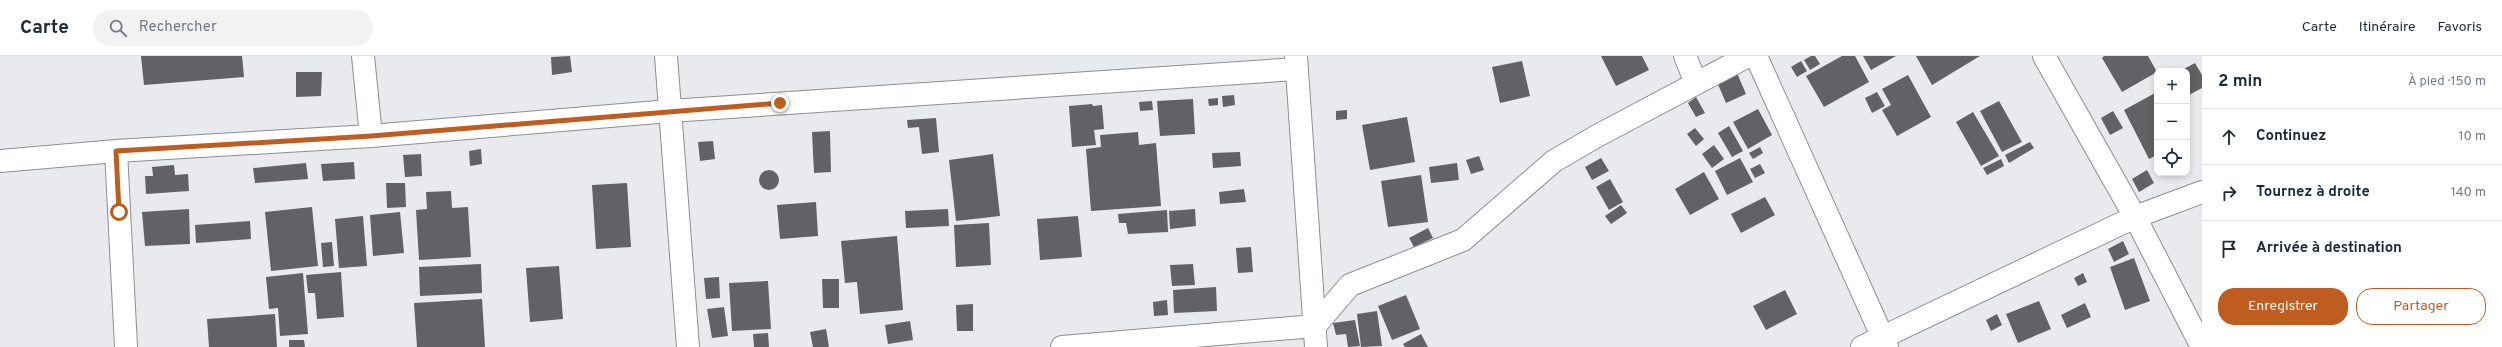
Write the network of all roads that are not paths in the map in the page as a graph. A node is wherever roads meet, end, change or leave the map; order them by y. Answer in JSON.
{"nodes":[{"id":1,"x":363,"y":56,"type":"edge"},
{"id":2,"x":666,"y":56,"type":"edge"},
{"id":3,"x":1685,"y":56,"type":"edge"},
{"id":4,"x":1748,"y":56,"type":"edge"},
{"id":5,"x":1756,"y":56,"type":"edge"},
{"id":6,"x":2044,"y":56,"type":"edge"},
{"id":7,"x":1297,"y":63,"type":"edge"},
{"id":8,"x":1696,"y":83,"type":"junction"},
{"id":9,"x":670,"y":110,"type":"junction"},
{"id":10,"x":371,"y":136,"type":"junction"},
{"id":11,"x":116,"y":151,"type":"junction"},
{"id":12,"x":0,"y":161,"type":"edge"},
{"id":13,"x":2202,"y":192,"type":"edge"},
{"id":14,"x":2135,"y":217,"type":"junction"},
{"id":15,"x":1316,"y":337,"type":"edge"},
{"id":16,"x":1885,"y":342,"type":"edge"},
{"id":17,"x":126,"y":347,"type":"edge"},
{"id":18,"x":688,"y":347,"type":"edge"},
{"id":19,"x":1062,"y":347,"type":"edge"},
{"id":20,"x":1862,"y":347,"type":"edge"},
{"id":21,"x":2202,"y":347,"type":"edge"}],
"edges":[{"from":1,"to":10,"type":"street"},
{"from":2,"to":9,"type":"street"},
{"from":3,"to":8,"type":"street"},
{"from":4,"to":8,"type":"street"},
{"from":5,"to":16,"type":"street"},
{"from":6,"to":14,"type":"street"},
{"from":7,"to":9,"type":"street"},
{"from":7,"to":15,"type":"street"},
{"from":8,"to":15,"type":"street"},
{"from":9,"to":10,"type":"street"},
{"from":9,"to":18,"type":"street"},
{"from":10,"to":11,"type":"street"},
{"from":11,"to":12,"type":"street"},
{"from":11,"to":17,"type":"street"},
{"from":13,"to":14,"type":"street"},
{"from":14,"to":16,"type":"street"},
{"from":14,"to":21,"type":"street"},
{"from":15,"to":19,"type":"street"},
{"from":16,"to":20,"type":"street"}]}
